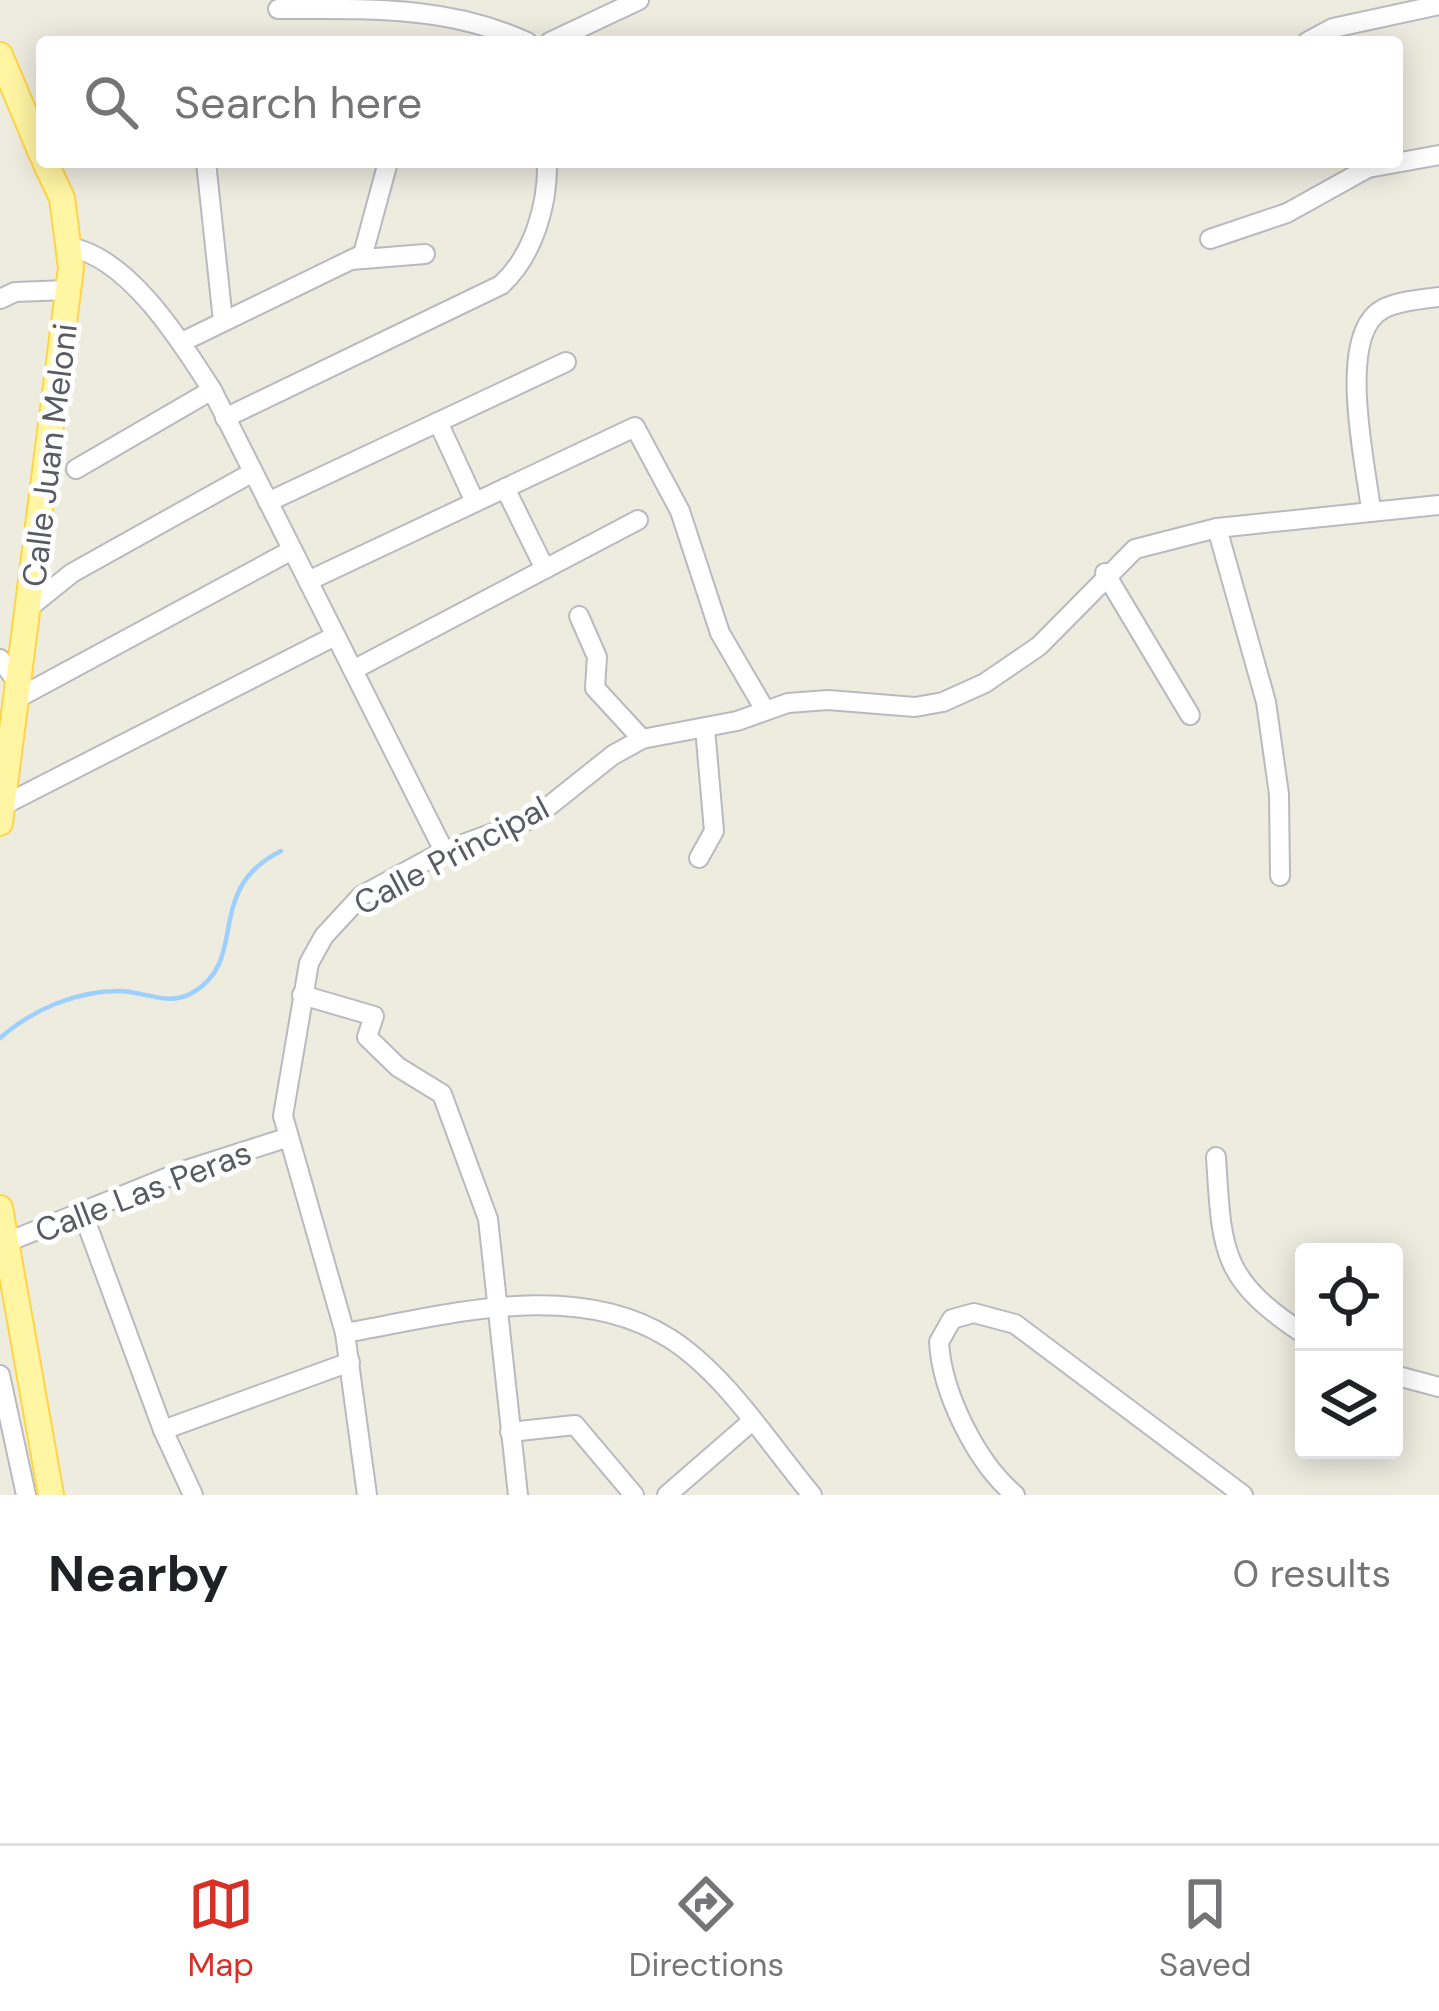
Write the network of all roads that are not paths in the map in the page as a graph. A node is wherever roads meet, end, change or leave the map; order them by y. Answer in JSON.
{"nodes":[{"id":1,"x":639,"y":0,"type":"edge"},
{"id":2,"x":1439,"y":5,"type":"edge"},
{"id":3,"x":278,"y":9,"type":"dead end"},
{"id":4,"x":508,"y":36,"type":"edge"},
{"id":5,"x":563,"y":36,"type":"edge"},
{"id":6,"x":1318,"y":36,"type":"edge"},
{"id":7,"x":0,"y":55,"type":"edge"},
{"id":8,"x":36,"y":140,"type":"edge"},
{"id":9,"x":1439,"y":154,"type":"edge"},
{"id":10,"x":1403,"y":161,"type":"edge"},
{"id":11,"x":48,"y":168,"type":"edge"},
{"id":12,"x":207,"y":168,"type":"edge"},
{"id":13,"x":387,"y":168,"type":"edge"},
{"id":14,"x":547,"y":168,"type":"edge"},
{"id":15,"x":1368,"y":168,"type":"edge"},
{"id":16,"x":1210,"y":239,"type":"dead end"},
{"id":17,"x":69,"y":247,"type":"junction"},
{"id":18,"x":425,"y":254,"type":"dead end"},
{"id":19,"x":351,"y":260,"type":"junction"},
{"id":20,"x":68,"y":290,"type":"junction"},
{"id":21,"x":1439,"y":297,"type":"edge"},
{"id":22,"x":0,"y":299,"type":"edge"},
{"id":23,"x":223,"y":321,"type":"junction"},
{"id":24,"x":182,"y":342,"type":"junction"},
{"id":25,"x":566,"y":362,"type":"dead end"},
{"id":26,"x":212,"y":391,"type":"junction"},
{"id":27,"x":226,"y":418,"type":"junction"},
{"id":28,"x":438,"y":422,"type":"junction"},
{"id":29,"x":76,"y":469,"type":"dead end"},
{"id":30,"x":253,"y":472,"type":"junction"},
{"id":31,"x":505,"y":488,"type":"junction"},
{"id":32,"x":268,"y":502,"type":"junction"},
{"id":33,"x":475,"y":502,"type":"junction"},
{"id":34,"x":1439,"y":505,"type":"edge"},
{"id":35,"x":1371,"y":510,"type":"junction"},
{"id":36,"x":638,"y":520,"type":"dead end"},
{"id":37,"x":1217,"y":528,"type":"junction"},
{"id":38,"x":292,"y":550,"type":"junction"},
{"id":39,"x":545,"y":569,"type":"junction"},
{"id":40,"x":1106,"y":573,"type":"junction"},
{"id":41,"x":308,"y":581,"type":"junction"},
{"id":42,"x":32,"y":606,"type":"junction"},
{"id":43,"x":579,"y":616,"type":"dead end"},
{"id":44,"x":335,"y":636,"type":"junction"},
{"id":45,"x":0,"y":659,"type":"edge"},
{"id":46,"x":352,"y":670,"type":"junction"},
{"id":47,"x":17,"y":691,"type":"junction"},
{"id":48,"x":765,"y":710,"type":"junction"},
{"id":49,"x":1190,"y":715,"type":"dead end"},
{"id":50,"x":704,"y":728,"type":"junction"},
{"id":51,"x":642,"y":739,"type":"junction"},
{"id":52,"x":1,"y":815,"type":"edge"},
{"id":53,"x":444,"y":851,"type":"junction"},
{"id":54,"x":699,"y":858,"type":"dead end"},
{"id":55,"x":1280,"y":876,"type":"dead end"},
{"id":56,"x":302,"y":995,"type":"junction"},
{"id":57,"x":286,"y":1138,"type":"junction"},
{"id":58,"x":1216,"y":1157,"type":"dead end"},
{"id":59,"x":0,"y":1208,"type":"edge"},
{"id":60,"x":82,"y":1211,"type":"junction"},
{"id":61,"x":2,"y":1244,"type":"edge"},
{"id":62,"x":494,"y":1307,"type":"junction"},
{"id":63,"x":1295,"y":1328,"type":"edge"},
{"id":64,"x":345,"y":1334,"type":"junction"},
{"id":65,"x":350,"y":1362,"type":"junction"},
{"id":66,"x":0,"y":1375,"type":"edge"},
{"id":67,"x":1403,"y":1377,"type":"edge"},
{"id":68,"x":1439,"y":1387,"type":"edge"},
{"id":69,"x":4,"y":1418,"type":"edge"},
{"id":70,"x":751,"y":1422,"type":"junction"},
{"id":71,"x":163,"y":1430,"type":"junction"},
{"id":72,"x":510,"y":1432,"type":"junction"},
{"id":73,"x":26,"y":1495,"type":"edge"},
{"id":74,"x":51,"y":1495,"type":"edge"},
{"id":75,"x":193,"y":1495,"type":"edge"},
{"id":76,"x":367,"y":1495,"type":"edge"},
{"id":77,"x":518,"y":1495,"type":"edge"},
{"id":78,"x":634,"y":1495,"type":"edge"},
{"id":79,"x":668,"y":1495,"type":"edge"},
{"id":80,"x":812,"y":1495,"type":"edge"},
{"id":81,"x":1016,"y":1495,"type":"edge"},
{"id":82,"x":1244,"y":1495,"type":"edge"}],
"edges":[{"from":1,"to":5,"type":"street"},
{"from":2,"to":6,"type":"street"},
{"from":3,"to":4,"type":"street"},
{"from":7,"to":8,"type":"main road","name":"Calle Juan Meloni"},
{"from":9,"to":10,"type":"street"},
{"from":11,"to":17,"type":"main road","name":"Calle Juan Meloni"},
{"from":12,"to":23,"type":"street"},
{"from":13,"to":19,"type":"street"},
{"from":14,"to":27,"type":"street"},
{"from":15,"to":16,"type":"street"},
{"from":17,"to":20,"type":"main road","name":"Calle Juan Meloni"},
{"from":17,"to":24,"type":"street"},
{"from":18,"to":19,"type":"street"},
{"from":19,"to":23,"type":"street"},
{"from":20,"to":22,"type":"street"},
{"from":20,"to":42,"type":"main road","name":"Calle Juan Meloni"},
{"from":21,"to":35,"type":"street"},
{"from":23,"to":24,"type":"street"},
{"from":24,"to":26,"type":"street"},
{"from":25,"to":28,"type":"street"},
{"from":26,"to":27,"type":"street"},
{"from":26,"to":29,"type":"street"},
{"from":27,"to":30,"type":"street"},
{"from":28,"to":32,"type":"street"},
{"from":28,"to":33,"type":"street"},
{"from":30,"to":32,"type":"street"},
{"from":30,"to":42,"type":"street"},
{"from":31,"to":33,"type":"street"},
{"from":31,"to":39,"type":"street"},
{"from":31,"to":48,"type":"street"},
{"from":32,"to":38,"type":"street"},
{"from":33,"to":41,"type":"street"},
{"from":34,"to":35,"type":"street","name":"Calle Principal"},
{"from":35,"to":37,"type":"street","name":"Calle Principal"},
{"from":36,"to":39,"type":"street"},
{"from":37,"to":40,"type":"street","name":"Calle Principal"},
{"from":37,"to":55,"type":"street"},
{"from":38,"to":41,"type":"street"},
{"from":38,"to":47,"type":"street"},
{"from":39,"to":46,"type":"street"},
{"from":40,"to":48,"type":"street","name":"Calle Principal"},
{"from":40,"to":49,"type":"street"},
{"from":41,"to":44,"type":"street"},
{"from":42,"to":47,"type":"main road","name":"Calle Juan Meloni"},
{"from":43,"to":51,"type":"street"},
{"from":44,"to":46,"type":"street"},
{"from":44,"to":52,"type":"street"},
{"from":45,"to":47,"type":"street"},
{"from":46,"to":53,"type":"street"},
{"from":47,"to":52,"type":"main road","name":"Calle Juan Meloni"},
{"from":48,"to":50,"type":"street","name":"Calle Principal"},
{"from":50,"to":51,"type":"street","name":"Calle Principal"},
{"from":50,"to":54,"type":"street"},
{"from":51,"to":53,"type":"street","name":"Calle Principal"},
{"from":53,"to":56,"type":"street","name":"Calle Principal"},
{"from":56,"to":57,"type":"street","name":"Calle Principal"},
{"from":56,"to":62,"type":"street"},
{"from":57,"to":60,"type":"street","name":"Calle Las Peras"},
{"from":57,"to":64,"type":"street","name":"Calle Principal"},
{"from":58,"to":63,"type":"street"},
{"from":59,"to":61,"type":"main road"},
{"from":60,"to":61,"type":"street","name":"Calle Las Peras"},
{"from":60,"to":71,"type":"street"},
{"from":61,"to":74,"type":"main road"},
{"from":62,"to":64,"type":"street"},
{"from":62,"to":70,"type":"street"},
{"from":62,"to":72,"type":"street"},
{"from":64,"to":65,"type":"street","name":"Calle Principal"},
{"from":65,"to":71,"type":"street"},
{"from":65,"to":76,"type":"street","name":"Calle Principal"},
{"from":66,"to":69,"type":"street"},
{"from":67,"to":68,"type":"street"},
{"from":69,"to":73,"type":"street"},
{"from":70,"to":79,"type":"street"},
{"from":70,"to":80,"type":"street"},
{"from":71,"to":75,"type":"street"},
{"from":72,"to":77,"type":"street"},
{"from":72,"to":78,"type":"street"},
{"from":81,"to":82,"type":"street"}]}
